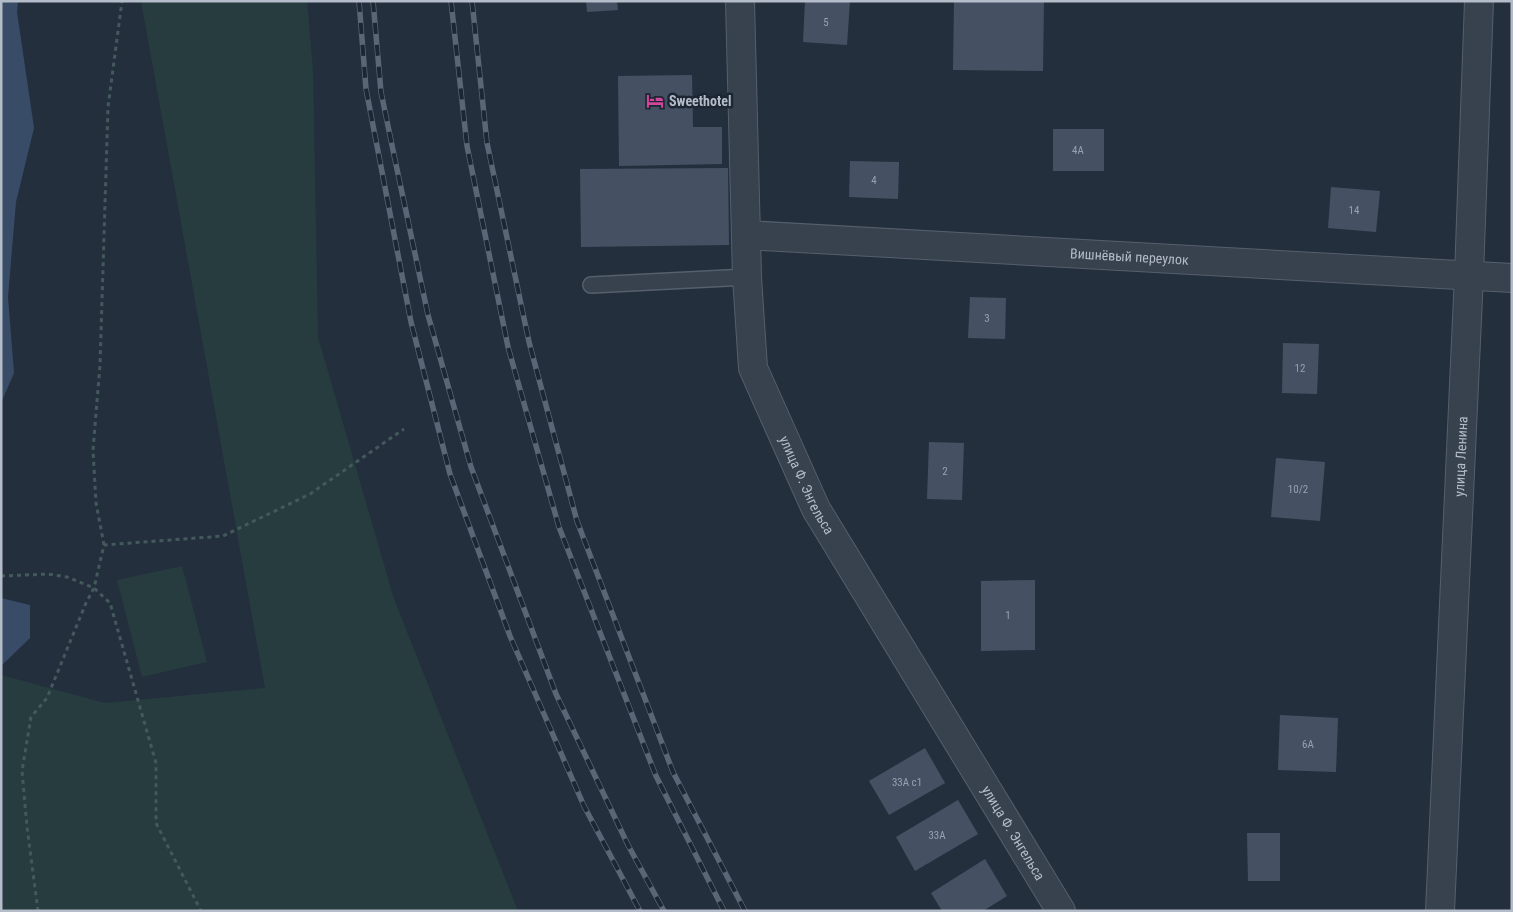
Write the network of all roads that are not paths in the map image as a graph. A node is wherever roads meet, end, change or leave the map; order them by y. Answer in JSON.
{"nodes":[{"id":1,"x":740,"y":1,"type":"edge"},
{"id":2,"x":1479,"y":1,"type":"edge"},
{"id":3,"x":746,"y":235,"type":"junction"},
{"id":4,"x":1469,"y":275,"type":"junction"},
{"id":5,"x":747,"y":277,"type":"junction"},
{"id":6,"x":1512,"y":278,"type":"edge"},
{"id":7,"x":591,"y":285,"type":"dead end"},
{"id":8,"x":1061,"y":911,"type":"edge"},
{"id":9,"x":1440,"y":911,"type":"edge"}],
"edges":[{"from":1,"to":3,"type":"street","name":"улица Ф. Энгельса"},
{"from":2,"to":4,"type":"street","name":"улица Ленина"},
{"from":3,"to":4,"type":"street","name":"Вишнёвый переулок"},
{"from":3,"to":5,"type":"street","name":"улица Ф. Энгельса"},
{"from":4,"to":6,"type":"street","name":"Вишнёвый переулок"},
{"from":4,"to":9,"type":"street","name":"улица Ленина"},
{"from":5,"to":7,"type":"lane"},
{"from":5,"to":8,"type":"street","name":"улица Ф. Энгельса"}]}
